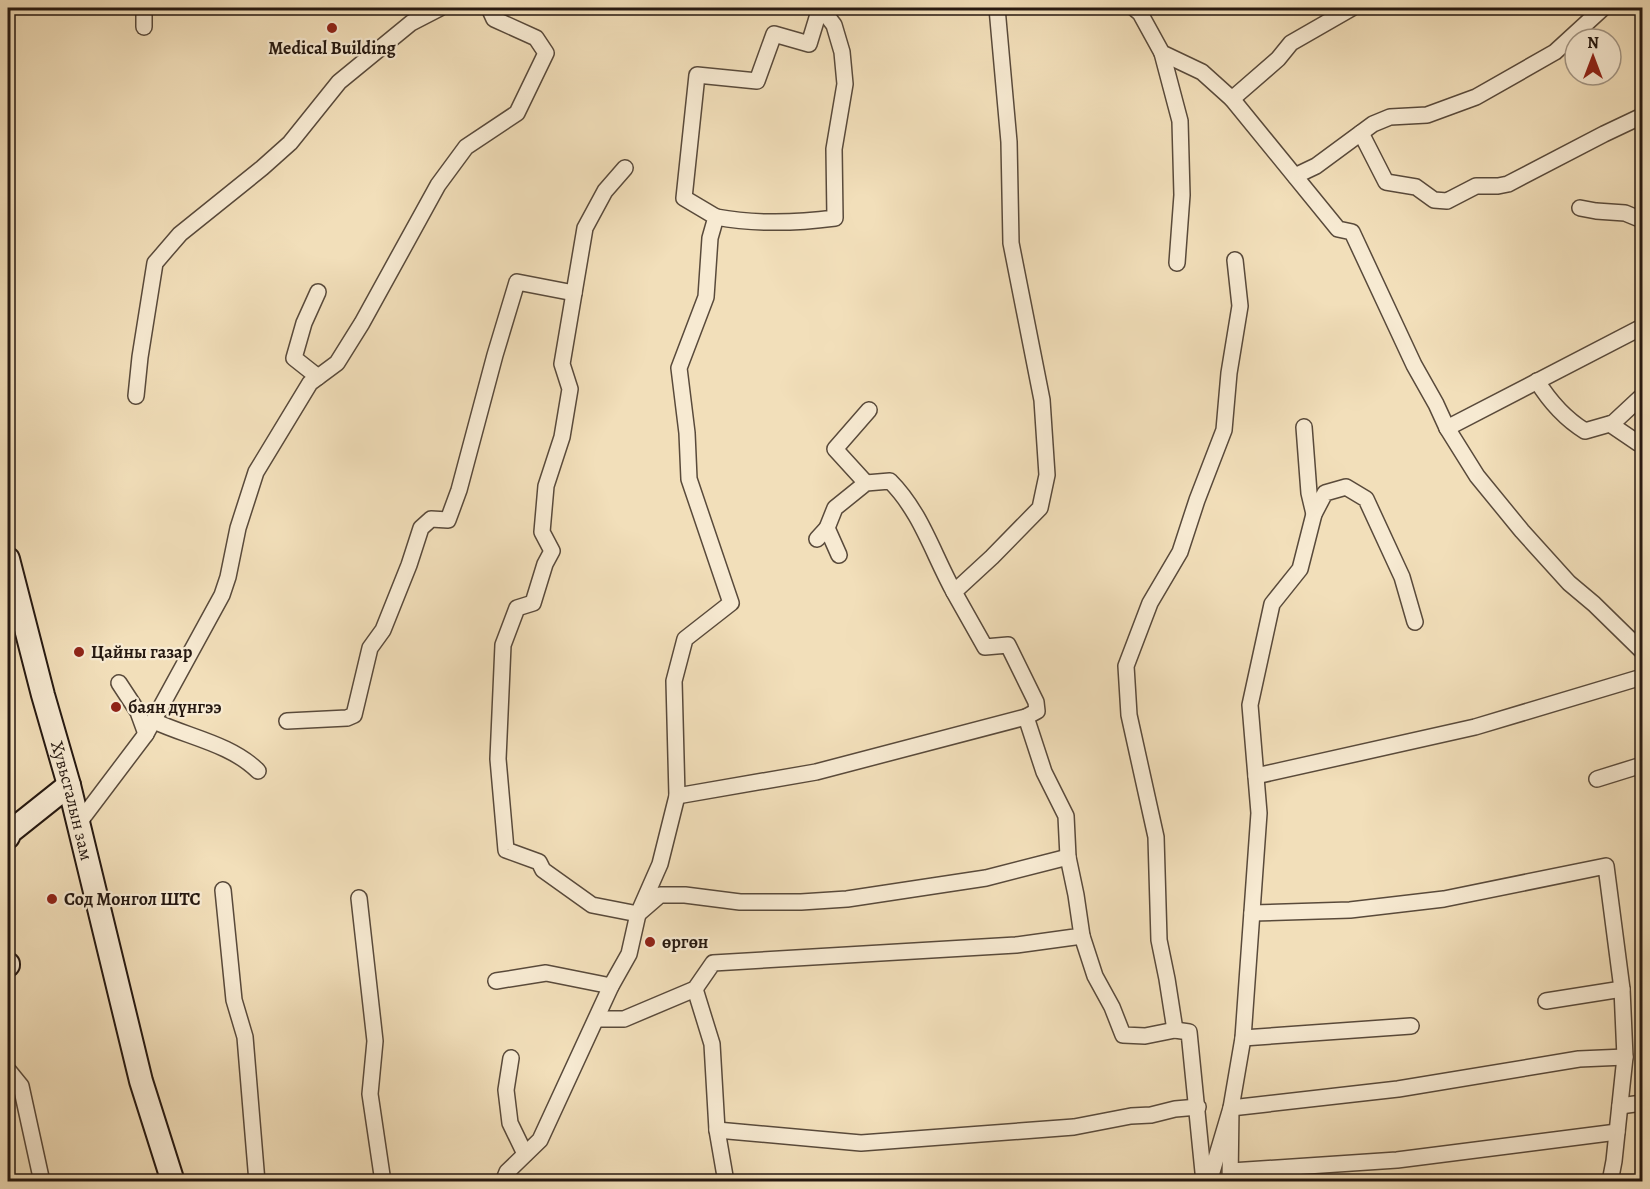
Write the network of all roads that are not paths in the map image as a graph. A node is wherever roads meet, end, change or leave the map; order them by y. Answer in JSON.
{"nodes":[{"id":1,"x":144,"y":8,"type":"edge"},
{"id":2,"x":440,"y":8,"type":"edge"},
{"id":3,"x":486,"y":8,"type":"edge"},
{"id":4,"x":821,"y":8,"type":"edge"},
{"id":5,"x":997,"y":8,"type":"edge"},
{"id":6,"x":1134,"y":8,"type":"edge"},
{"id":7,"x":1352,"y":8,"type":"edge"},
{"id":8,"x":1603,"y":8,"type":"edge"},
{"id":9,"x":144,"y":27,"type":"dead end"},
{"id":10,"x":1162,"y":53,"type":"junction"},
{"id":11,"x":1232,"y":99,"type":"junction"},
{"id":12,"x":1642,"y":116,"type":"edge"},
{"id":13,"x":1361,"y":133,"type":"junction"},
{"id":14,"x":625,"y":168,"type":"dead end"},
{"id":15,"x":1295,"y":176,"type":"junction"},
{"id":16,"x":1580,"y":208,"type":"dead end"},
{"id":17,"x":716,"y":217,"type":"junction"},
{"id":18,"x":1642,"y":220,"type":"edge"},
{"id":19,"x":1235,"y":261,"type":"dead end"},
{"id":20,"x":1177,"y":263,"type":"dead end"},
{"id":21,"x":318,"y":292,"type":"dead end"},
{"id":22,"x":574,"y":292,"type":"junction"},
{"id":23,"x":1642,"y":327,"type":"edge"},
{"id":24,"x":318,"y":377,"type":"junction"},
{"id":25,"x":1537,"y":381,"type":"junction"},
{"id":26,"x":136,"y":396,"type":"dead end"},
{"id":27,"x":1642,"y":396,"type":"edge"},
{"id":28,"x":868,"y":410,"type":"dead end"},
{"id":29,"x":1610,"y":424,"type":"junction"},
{"id":30,"x":1304,"y":427,"type":"dead end"},
{"id":31,"x":1447,"y":428,"type":"junction"},
{"id":32,"x":1642,"y":444,"type":"edge"},
{"id":33,"x":866,"y":483,"type":"junction"},
{"id":34,"x":1314,"y":514,"type":"junction"},
{"id":35,"x":839,"y":555,"type":"dead end"},
{"id":36,"x":8,"y":559,"type":"edge"},
{"id":37,"x":954,"y":592,"type":"junction"},
{"id":38,"x":1415,"y":622,"type":"dead end"},
{"id":39,"x":1642,"y":651,"type":"edge"},
{"id":40,"x":1642,"y":677,"type":"edge"},
{"id":41,"x":119,"y":683,"type":"dead end"},
{"id":42,"x":1026,"y":717,"type":"junction"},
{"id":43,"x":287,"y":721,"type":"dead end"},
{"id":44,"x":150,"y":728,"type":"junction"},
{"id":45,"x":1642,"y":765,"type":"edge"},
{"id":46,"x":258,"y":771,"type":"dead end"},
{"id":47,"x":1256,"y":776,"type":"junction"},
{"id":48,"x":1597,"y":779,"type":"dead end"},
{"id":49,"x":69,"y":785,"type":"junction"},
{"id":50,"x":677,"y":796,"type":"junction"},
{"id":51,"x":78,"y":824,"type":"junction"},
{"id":52,"x":8,"y":837,"type":"edge"},
{"id":53,"x":1068,"y":857,"type":"junction"},
{"id":54,"x":223,"y":890,"type":"dead end"},
{"id":55,"x":359,"y":898,"type":"dead end"},
{"id":56,"x":1252,"y":913,"type":"junction"},
{"id":57,"x":638,"y":914,"type":"junction"},
{"id":58,"x":1082,"y":936,"type":"junction"},
{"id":59,"x":496,"y":981,"type":"dead end"},
{"id":60,"x":611,"y":986,"type":"junction"},
{"id":61,"x":695,"y":989,"type":"junction"},
{"id":62,"x":1622,"y":989,"type":"junction"},
{"id":63,"x":1546,"y":1001,"type":"dead end"},
{"id":64,"x":597,"y":1019,"type":"junction"},
{"id":65,"x":1411,"y":1026,"type":"dead end"},
{"id":66,"x":1175,"y":1030,"type":"junction"},
{"id":67,"x":1243,"y":1038,"type":"junction"},
{"id":68,"x":1625,"y":1057,"type":"junction"},
{"id":69,"x":511,"y":1058,"type":"dead end"},
{"id":70,"x":8,"y":1070,"type":"edge"},
{"id":71,"x":1642,"y":1103,"type":"edge"},
{"id":72,"x":1620,"y":1106,"type":"junction"},
{"id":73,"x":1198,"y":1107,"type":"junction"},
{"id":74,"x":1231,"y":1108,"type":"junction"},
{"id":75,"x":717,"y":1130,"type":"junction"},
{"id":76,"x":1617,"y":1132,"type":"junction"},
{"id":77,"x":525,"y":1154,"type":"junction"},
{"id":78,"x":1230,"y":1176,"type":"edge"},
{"id":79,"x":42,"y":1182,"type":"edge"},
{"id":80,"x":172,"y":1182,"type":"edge"},
{"id":81,"x":257,"y":1182,"type":"edge"},
{"id":82,"x":383,"y":1182,"type":"edge"},
{"id":83,"x":503,"y":1182,"type":"edge"},
{"id":84,"x":726,"y":1182,"type":"edge"},
{"id":85,"x":1204,"y":1182,"type":"edge"},
{"id":86,"x":1209,"y":1182,"type":"edge"},
{"id":87,"x":1610,"y":1182,"type":"edge"}],
"edges":[{"from":1,"to":9,"type":"street"},
{"from":2,"to":26,"type":"street"},
{"from":3,"to":24,"type":"street"},
{"from":4,"to":17,"type":"street"},
{"from":4,"to":17,"type":"street"},
{"from":5,"to":37,"type":"street"},
{"from":6,"to":10,"type":"street"},
{"from":7,"to":11,"type":"street"},
{"from":8,"to":13,"type":"street"},
{"from":10,"to":11,"type":"street"},
{"from":10,"to":20,"type":"street"},
{"from":11,"to":15,"type":"street"},
{"from":12,"to":13,"type":"street"},
{"from":13,"to":15,"type":"street"},
{"from":14,"to":22,"type":"street"},
{"from":15,"to":31,"type":"street"},
{"from":16,"to":18,"type":"street"},
{"from":17,"to":50,"type":"street"},
{"from":19,"to":66,"type":"street"},
{"from":21,"to":24,"type":"street"},
{"from":22,"to":43,"type":"street"},
{"from":22,"to":57,"type":"street"},
{"from":23,"to":25,"type":"street"},
{"from":24,"to":44,"type":"street"},
{"from":25,"to":29,"type":"street"},
{"from":25,"to":31,"type":"street"},
{"from":27,"to":29,"type":"street"},
{"from":28,"to":33,"type":"street"},
{"from":29,"to":32,"type":"street"},
{"from":30,"to":34,"type":"street"},
{"from":31,"to":39,"type":"street"},
{"from":33,"to":35,"type":"street"},
{"from":33,"to":37,"type":"street"},
{"from":34,"to":38,"type":"street"},
{"from":34,"to":47,"type":"street"},
{"from":36,"to":49,"type":"main road","name":"Хувьсгалын зам"},
{"from":37,"to":42,"type":"street"},
{"from":40,"to":47,"type":"street"},
{"from":41,"to":44,"type":"street"},
{"from":42,"to":50,"type":"street"},
{"from":42,"to":53,"type":"street"},
{"from":44,"to":46,"type":"street"},
{"from":44,"to":51,"type":"street"},
{"from":45,"to":48,"type":"street"},
{"from":47,"to":56,"type":"street"},
{"from":49,"to":51,"type":"main road","name":"Хувьсгалын зам"},
{"from":49,"to":52,"type":"main road"},
{"from":50,"to":57,"type":"street"},
{"from":51,"to":80,"type":"main road","name":"Хувьсгалын зам"},
{"from":53,"to":57,"type":"street"},
{"from":53,"to":58,"type":"street"},
{"from":54,"to":81,"type":"street"},
{"from":55,"to":82,"type":"street"},
{"from":56,"to":62,"type":"street"},
{"from":56,"to":67,"type":"street"},
{"from":57,"to":60,"type":"street"},
{"from":58,"to":61,"type":"street"},
{"from":58,"to":66,"type":"street"},
{"from":59,"to":60,"type":"street"},
{"from":60,"to":64,"type":"street"},
{"from":61,"to":64,"type":"street"},
{"from":61,"to":75,"type":"street"},
{"from":62,"to":63,"type":"street"},
{"from":62,"to":68,"type":"street"},
{"from":64,"to":77,"type":"street"},
{"from":65,"to":67,"type":"street"},
{"from":66,"to":73,"type":"street"},
{"from":67,"to":74,"type":"street"},
{"from":68,"to":72,"type":"street"},
{"from":68,"to":74,"type":"street"},
{"from":69,"to":77,"type":"street"},
{"from":70,"to":79,"type":"street"},
{"from":71,"to":72,"type":"street"},
{"from":72,"to":76,"type":"street"},
{"from":73,"to":75,"type":"street"},
{"from":73,"to":85,"type":"street"},
{"from":74,"to":78,"type":"street"},
{"from":74,"to":86,"type":"street"},
{"from":75,"to":84,"type":"street"},
{"from":76,"to":78,"type":"street"},
{"from":76,"to":87,"type":"street"},
{"from":77,"to":83,"type":"street"}]}
